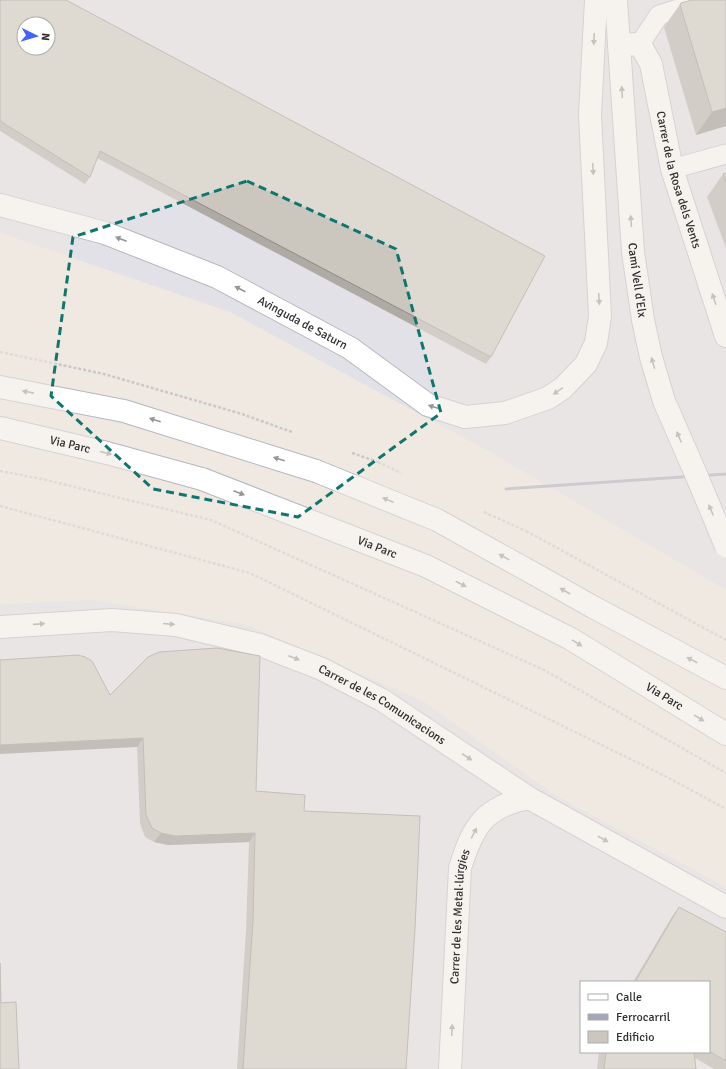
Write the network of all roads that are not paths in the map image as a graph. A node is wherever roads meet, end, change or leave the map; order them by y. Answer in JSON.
{"nodes":[{"id":1,"x":596,"y":0,"type":"edge"},
{"id":2,"x":616,"y":0,"type":"edge"},
{"id":3,"x":708,"y":0,"type":"edge"},
{"id":4,"x":630,"y":45,"type":"junction"},
{"id":5,"x":726,"y":154,"type":"edge"},
{"id":6,"x":672,"y":169,"type":"junction"},
{"id":7,"x":0,"y":205,"type":"edge"},
{"id":8,"x":726,"y":336,"type":"edge"},
{"id":9,"x":0,"y":387,"type":"edge"},
{"id":10,"x":0,"y":428,"type":"edge"},
{"id":11,"x":726,"y":546,"type":"edge"},
{"id":12,"x":0,"y":626,"type":"edge"},
{"id":13,"x":726,"y":678,"type":"edge"},
{"id":14,"x":726,"y":734,"type":"edge"},
{"id":15,"x":529,"y":798,"type":"junction"},
{"id":16,"x":726,"y":907,"type":"edge"},
{"id":17,"x":450,"y":1069,"type":"edge"}],
"edges":[{"from":1,"to":7,"type":"street","name":"Avinguda de Saturn","one_way":true},
{"from":2,"to":4,"type":"street","name":"Camí Vell d'Elx"},
{"from":3,"to":4,"type":"lane"},
{"from":4,"to":6,"type":"street","name":"Carrer de la Rosa dels Vents"},
{"from":11,"to":4,"type":"street","name":"Camí Vell d'Elx","one_way":true,"bridge":true},
{"from":5,"to":6,"type":"lane"},
{"from":8,"to":6,"type":"street","name":"Carrer de la Rosa dels Vents","one_way":true},
{"from":13,"to":9,"type":"street","one_way":true,"bridge":true},
{"from":10,"to":14,"type":"street","name":"Via Parc","one_way":true,"bridge":true},
{"from":12,"to":15,"type":"street","name":"Carrer de les Comunicacions","one_way":true},
{"from":15,"to":16,"type":"street","name":"Carrer de les Comunicacions","one_way":true},
{"from":17,"to":15,"type":"street","name":"Carrer de les Metal·lúrgies","one_way":true}]}
